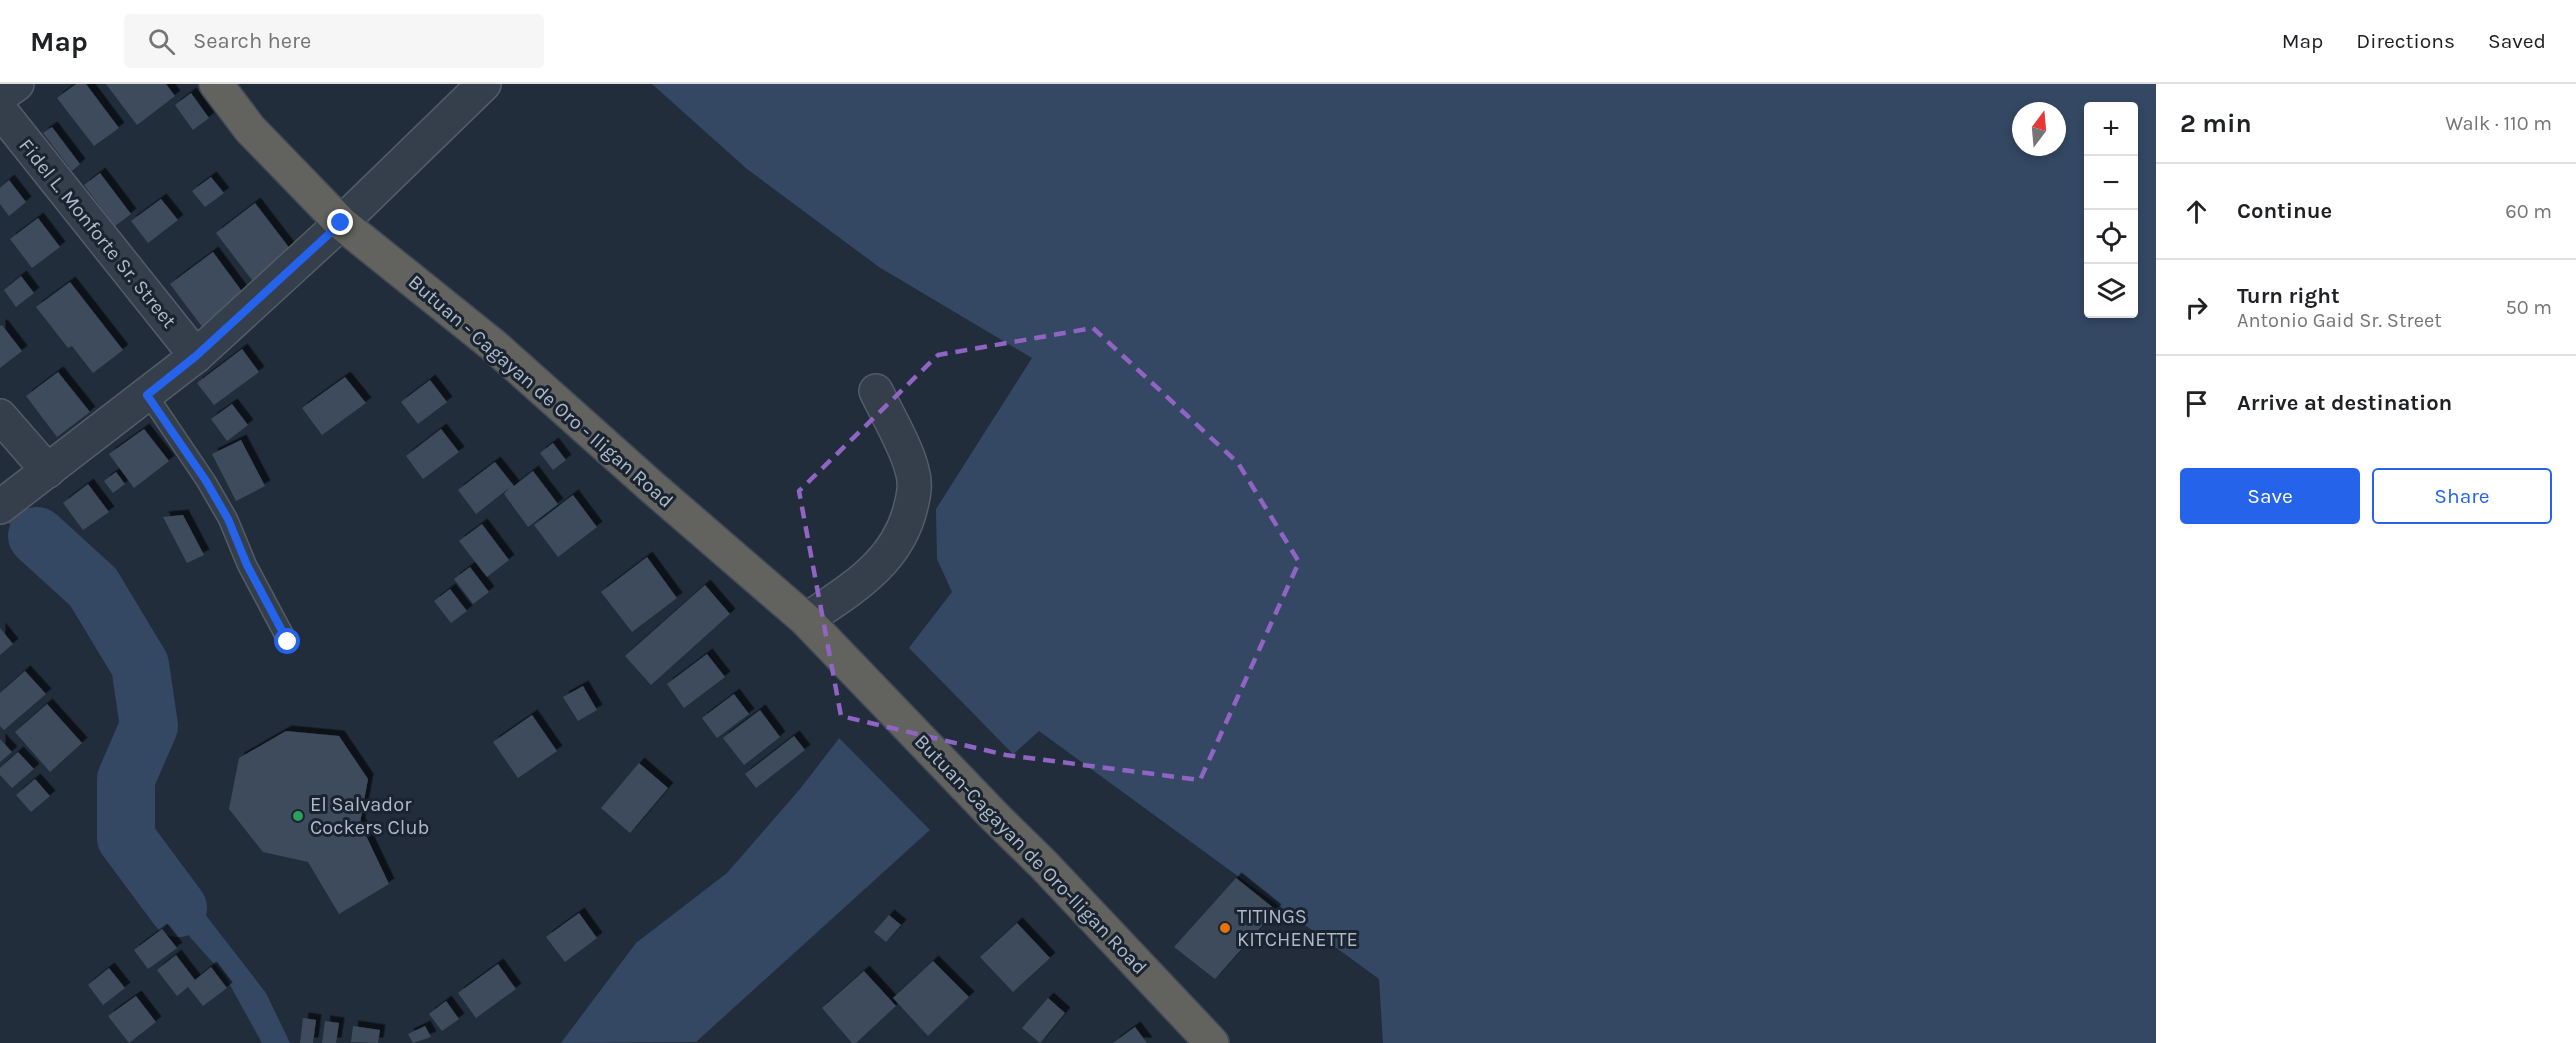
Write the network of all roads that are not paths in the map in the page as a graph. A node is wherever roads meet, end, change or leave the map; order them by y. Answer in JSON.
{"nodes":[{"id":1,"x":17,"y":84,"type":"edge"},
{"id":2,"x":216,"y":84,"type":"edge"},
{"id":3,"x":484,"y":84,"type":"edge"},
{"id":4,"x":0,"y":96,"type":"edge"},
{"id":5,"x":0,"y":110,"type":"edge"},
{"id":6,"x":341,"y":223,"type":"junction"},
{"id":7,"x":196,"y":356,"type":"junction"},
{"id":8,"x":876,"y":391,"type":"dead end"},
{"id":9,"x":147,"y":395,"type":"junction"},
{"id":10,"x":0,"y":416,"type":"edge"},
{"id":11,"x":24,"y":488,"type":"edge"},
{"id":12,"x":806,"y":620,"type":"junction"},
{"id":13,"x":288,"y":642,"type":"dead end"},
{"id":14,"x":849,"y":667,"type":"joint"},
{"id":15,"x":1212,"y":1043,"type":"edge"}],
"edges":[{"from":1,"to":4,"type":"street"},
{"from":2,"to":6,"type":"highway","name":"Butuan - Cagayan de Oro - Iligan Road"},
{"from":3,"to":6,"type":"street"},
{"from":5,"to":7,"type":"street","name":"Fidel L. Monforte Sr. Street"},
{"from":6,"to":7,"type":"street"},
{"from":6,"to":12,"type":"highway","name":"Butuan - Cagayan de Oro - Iligan Road"},
{"from":7,"to":9,"type":"street"},
{"from":8,"to":12,"type":"street"},
{"from":9,"to":11,"type":"street"},
{"from":9,"to":13,"type":"lane"},
{"from":10,"to":11,"type":"street"},
{"from":12,"to":14,"type":"highway","name":"Butuan - Cagayan de Oro - Iligan Road"},
{"from":14,"to":15,"type":"highway","name":"Butuan-Cagayan de Oro-Iligan Road"}]}
